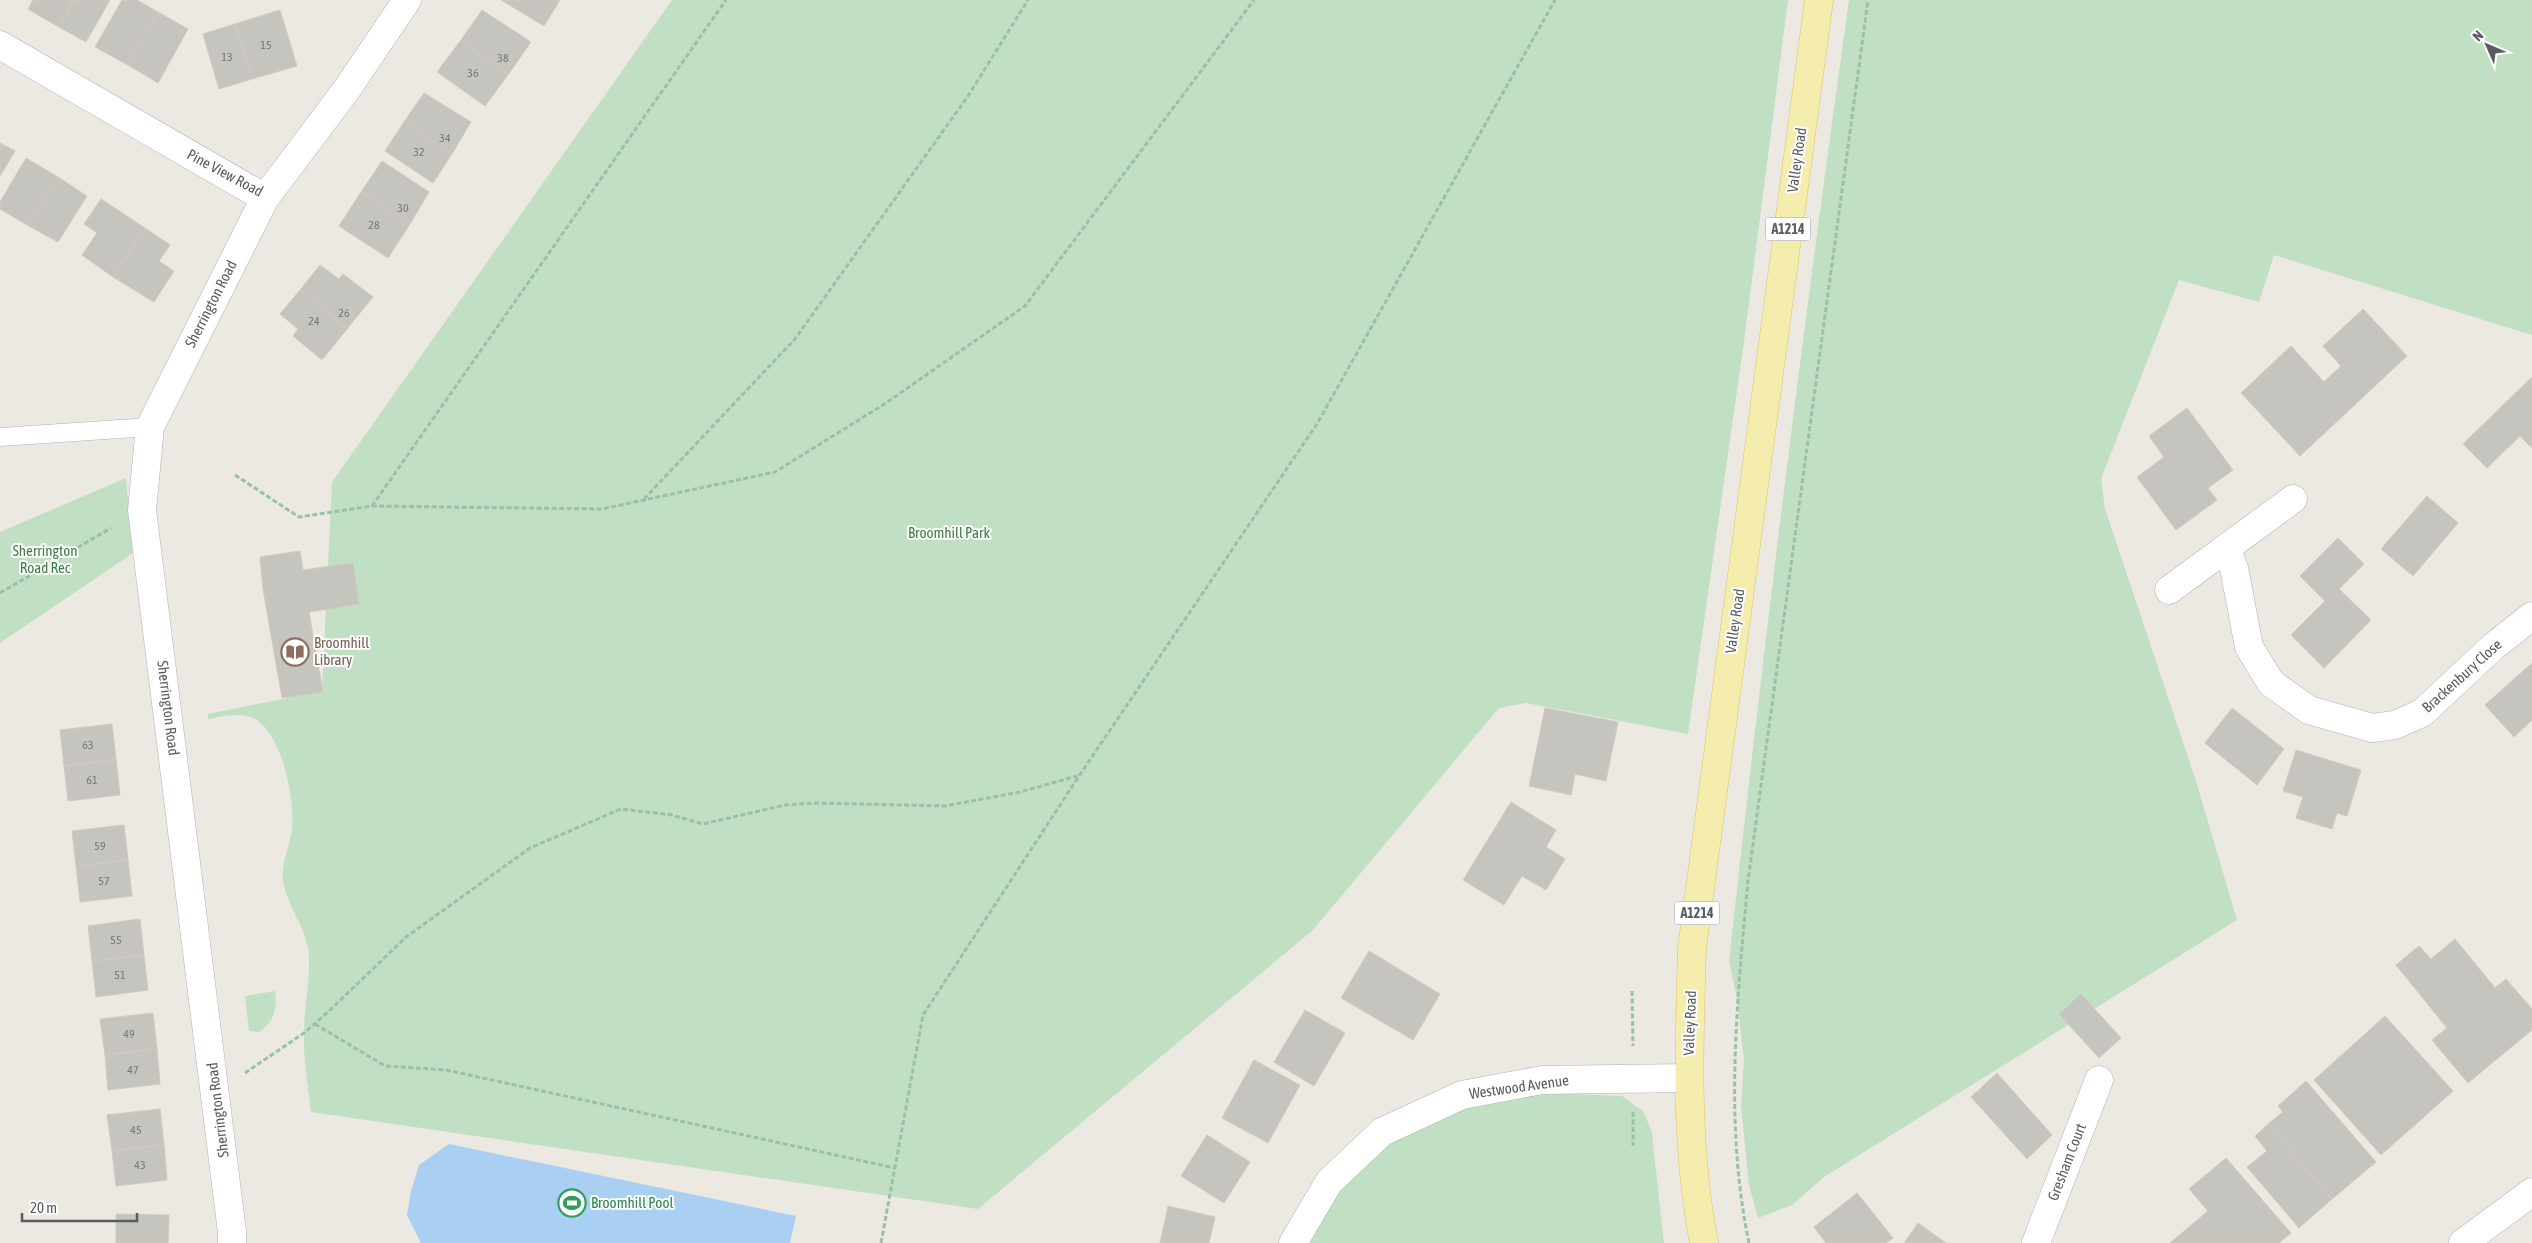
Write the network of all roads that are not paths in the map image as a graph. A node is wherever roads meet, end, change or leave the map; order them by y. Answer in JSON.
{"nodes":[{"id":1,"x":407,"y":0,"type":"edge"},
{"id":2,"x":1819,"y":0,"type":"edge"},
{"id":3,"x":0,"y":45,"type":"edge"},
{"id":4,"x":265,"y":198,"type":"junction"},
{"id":5,"x":150,"y":427,"type":"junction"},
{"id":6,"x":0,"y":437,"type":"edge"},
{"id":7,"x":2294,"y":499,"type":"dead end"},
{"id":8,"x":2226,"y":549,"type":"junction"},
{"id":9,"x":2169,"y":590,"type":"dead end"},
{"id":10,"x":2532,"y":616,"type":"edge"},
{"id":11,"x":1688,"y":1078,"type":"junction"},
{"id":12,"x":2099,"y":1080,"type":"dead end"},
{"id":13,"x":2532,"y":1192,"type":"edge"},
{"id":14,"x":232,"y":1243,"type":"edge"},
{"id":15,"x":1293,"y":1243,"type":"edge"},
{"id":16,"x":1704,"y":1243,"type":"edge"},
{"id":17,"x":2036,"y":1243,"type":"edge"},
{"id":18,"x":2463,"y":1243,"type":"edge"}],
"edges":[{"from":1,"to":4,"type":"street","name":"Pine View Road"},
{"from":2,"to":11,"type":"main road","name":"Valley Road","number":"A1214"},
{"from":3,"to":4,"type":"street","name":"Pine View Road"},
{"from":4,"to":5,"type":"street","name":"Sherrington Road"},
{"from":5,"to":6,"type":"lane"},
{"from":5,"to":14,"type":"street","name":"Sherrington Road"},
{"from":7,"to":8,"type":"street"},
{"from":8,"to":9,"type":"street"},
{"from":8,"to":10,"type":"street","name":"Brackenbury Close"},
{"from":11,"to":15,"type":"street","name":"Westwood Avenue"},
{"from":11,"to":16,"type":"main road","name":"Valley Road","number":"A1214"},
{"from":12,"to":17,"type":"street","name":"Gresham Court"},
{"from":13,"to":18,"type":"street"}]}
